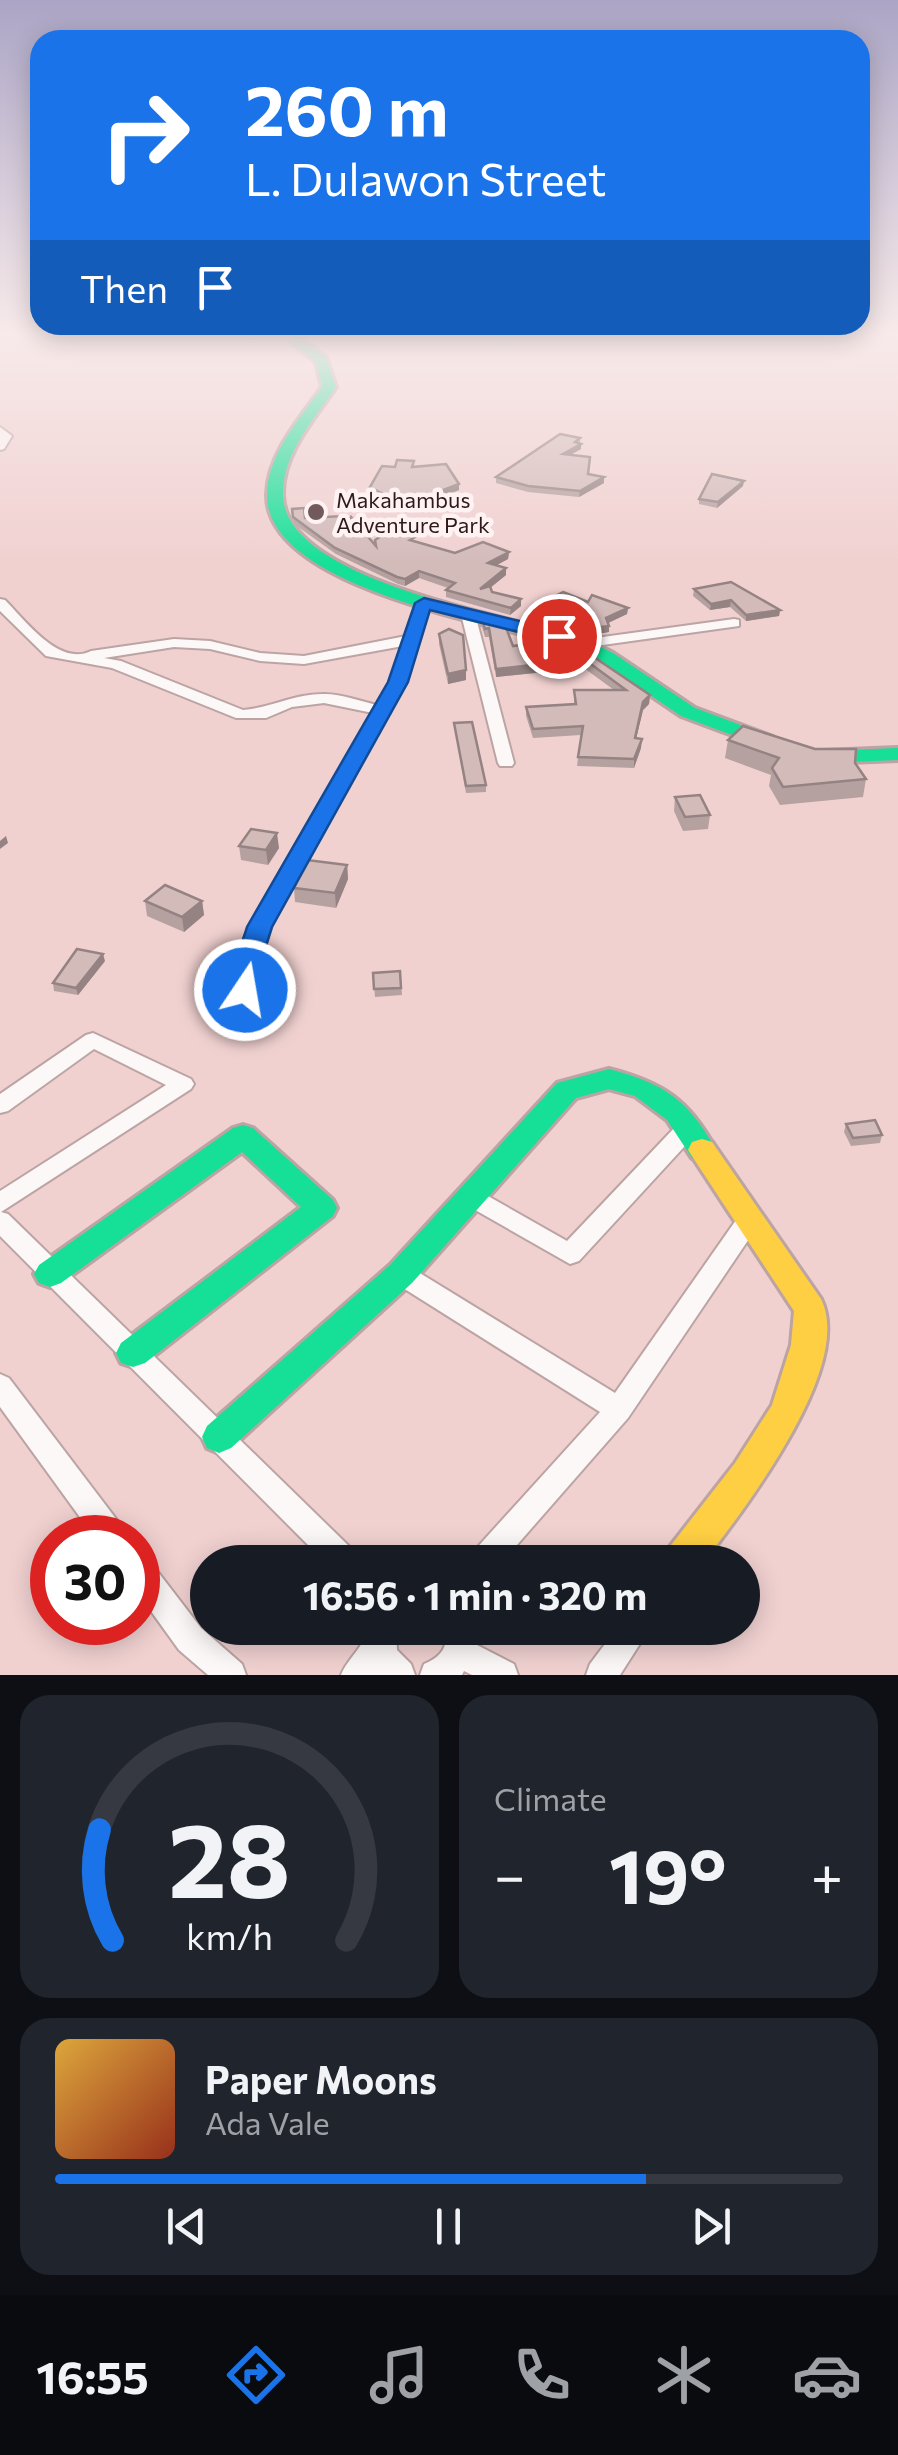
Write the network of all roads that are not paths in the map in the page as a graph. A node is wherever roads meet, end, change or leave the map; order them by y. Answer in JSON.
{"nodes":[{"id":1,"x":316,"y":408,"type":"edge"},
{"id":2,"x":0,"y":430,"type":"edge"},
{"id":3,"x":0,"y":447,"type":"edge"},
{"id":4,"x":0,"y":603,"type":"edge"},
{"id":5,"x":424,"y":603,"type":"junction"},
{"id":6,"x":468,"y":614,"type":"junction"},
{"id":7,"x":734,"y":622,"type":"dead end"},
{"id":8,"x":410,"y":640,"type":"junction"},
{"id":9,"x":581,"y":644,"type":"junction"},
{"id":10,"x":81,"y":658,"type":"junction"},
{"id":11,"x":379,"y":710,"type":"junction"},
{"id":12,"x":898,"y":754,"type":"edge"},
{"id":13,"x":506,"y":763,"type":"dead end"},
{"id":14,"x":245,"y":990,"type":"dead end"},
{"id":15,"x":0,"y":1105,"type":"edge"},
{"id":16,"x":688,"y":1129,"type":"junction"},
{"id":17,"x":471,"y":1197,"type":"junction"},
{"id":18,"x":0,"y":1202,"type":"edge"},
{"id":19,"x":749,"y":1220,"type":"junction"},
{"id":20,"x":0,"y":1221,"type":"edge"},
{"id":21,"x":50,"y":1274,"type":"junction"},
{"id":22,"x":401,"y":1274,"type":"junction"},
{"id":23,"x":132,"y":1353,"type":"junction"},
{"id":24,"x":0,"y":1386,"type":"edge"},
{"id":25,"x":619,"y":1410,"type":"junction"},
{"id":26,"x":219,"y":1437,"type":"junction"},
{"id":27,"x":96,"y":1515,"type":"edge"},
{"id":28,"x":328,"y":1545,"type":"edge"},
{"id":29,"x":498,"y":1545,"type":"edge"},
{"id":30,"x":693,"y":1545,"type":"edge"},
{"id":31,"x":160,"y":1599,"type":"edge"},
{"id":32,"x":375,"y":1645,"type":"edge"},
{"id":33,"x":382,"y":1645,"type":"edge"},
{"id":34,"x":457,"y":1645,"type":"edge"},
{"id":35,"x":466,"y":1645,"type":"edge"},
{"id":36,"x":623,"y":1645,"type":"edge"},
{"id":37,"x":231,"y":1675,"type":"edge"},
{"id":38,"x":356,"y":1675,"type":"edge"},
{"id":39,"x":400,"y":1675,"type":"edge"},
{"id":40,"x":435,"y":1675,"type":"edge"},
{"id":41,"x":502,"y":1675,"type":"edge"},
{"id":42,"x":601,"y":1675,"type":"edge"}],
"edges":[{"from":1,"to":5,"type":"street"},
{"from":2,"to":3,"type":"street"},
{"from":4,"to":10,"type":"street"},
{"from":5,"to":6,"type":"street"},
{"from":5,"to":8,"type":"street"},
{"from":6,"to":9,"type":"street"},
{"from":6,"to":13,"type":"street"},
{"from":7,"to":9,"type":"street"},
{"from":8,"to":10,"type":"street"},
{"from":8,"to":11,"type":"street"},
{"from":9,"to":12,"type":"street"},
{"from":10,"to":11,"type":"street"},
{"from":11,"to":14,"type":"street"},
{"from":15,"to":18,"type":"street"},
{"from":16,"to":17,"type":"street"},
{"from":16,"to":17,"type":"street"},
{"from":16,"to":19,"type":"street"},
{"from":17,"to":22,"type":"street"},
{"from":19,"to":25,"type":"street"},
{"from":19,"to":30,"type":"street"},
{"from":20,"to":21,"type":"street"},
{"from":21,"to":23,"type":"street"},
{"from":21,"to":23,"type":"street"},
{"from":22,"to":25,"type":"street"},
{"from":22,"to":26,"type":"street"},
{"from":23,"to":26,"type":"street"},
{"from":24,"to":27,"type":"street"},
{"from":25,"to":29,"type":"street"},
{"from":26,"to":28,"type":"street"},
{"from":31,"to":37,"type":"street"},
{"from":32,"to":38,"type":"street"},
{"from":33,"to":39,"type":"street"},
{"from":34,"to":40,"type":"street"},
{"from":35,"to":41,"type":"street"},
{"from":36,"to":42,"type":"street"}]}
